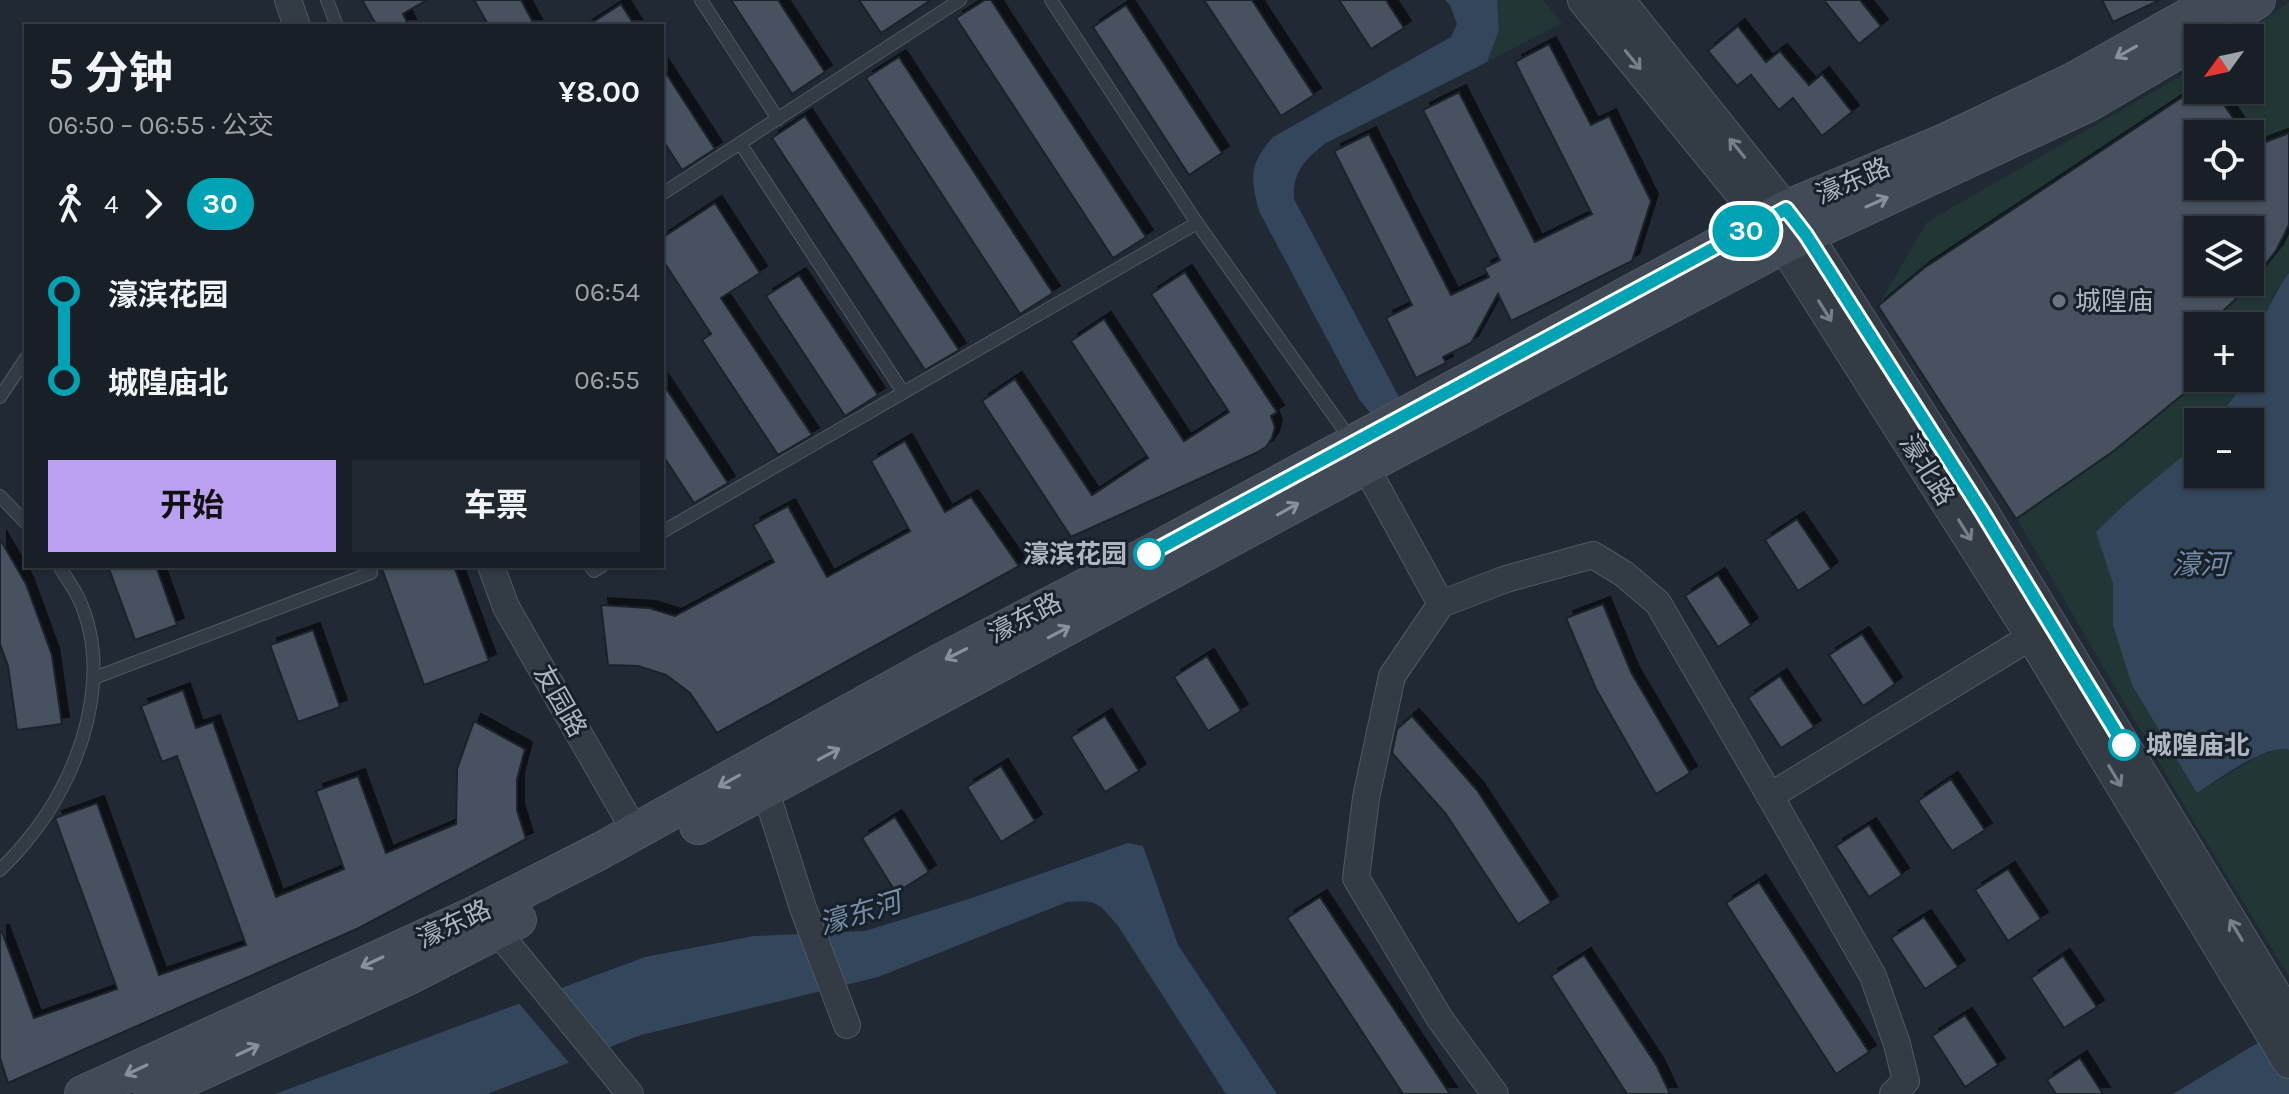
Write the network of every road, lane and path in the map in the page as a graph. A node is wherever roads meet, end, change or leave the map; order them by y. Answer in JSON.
{"nodes":[{"id":1,"x":288,"y":0,"type":"edge"},
{"id":2,"x":327,"y":0,"type":"edge"},
{"id":3,"x":701,"y":0,"type":"edge"},
{"id":4,"x":960,"y":0,"type":"edge"},
{"id":5,"x":1051,"y":0,"type":"edge"},
{"id":6,"x":1584,"y":0,"type":"edge"},
{"id":7,"x":1618,"y":0,"type":"edge"},
{"id":8,"x":2218,"y":0,"type":"edge"},
{"id":9,"x":2257,"y":0,"type":"edge"},
{"id":10,"x":296,"y":24,"type":"edge"},
{"id":11,"x":336,"y":24,"type":"edge"},
{"id":12,"x":2220,"y":24,"type":"edge"},
{"id":13,"x":2184,"y":46,"type":"edge"},
{"id":14,"x":778,"y":119,"type":"junction"},
{"id":15,"x":740,"y":143,"type":"junction"},
{"id":16,"x":664,"y":193,"type":"edge"},
{"id":17,"x":1197,"y":223,"type":"junction"},
{"id":18,"x":1785,"y":227,"type":"junction"},
{"id":19,"x":24,"y":361,"type":"edge"},
{"id":20,"x":903,"y":392,"type":"junction"},
{"id":21,"x":0,"y":397,"type":"edge"},
{"id":22,"x":1359,"y":455,"type":"junction"},
{"id":23,"x":0,"y":496,"type":"edge"},
{"id":24,"x":24,"y":521,"type":"edge"},
{"id":25,"x":664,"y":531,"type":"edge"},
{"id":26,"x":60,"y":568,"type":"edge"},
{"id":27,"x":492,"y":568,"type":"edge"},
{"id":28,"x":371,"y":573,"type":"dead end"},
{"id":29,"x":1441,"y":604,"type":"junction"},
{"id":30,"x":2032,"y":636,"type":"junction"},
{"id":31,"x":94,"y":678,"type":"junction"},
{"id":32,"x":765,"y":789,"type":"junction"},
{"id":33,"x":1770,"y":796,"type":"junction"},
{"id":34,"x":636,"y":833,"type":"junction"},
{"id":35,"x":0,"y":870,"type":"edge"},
{"id":36,"x":497,"y":931,"type":"junction"},
{"id":37,"x":2274,"y":1008,"type":"edge"},
{"id":38,"x":843,"y":1015,"type":"dead end"},
{"id":39,"x":2289,"y":1062,"type":"edge"},
{"id":40,"x":83,"y":1094,"type":"edge"},
{"id":41,"x":152,"y":1094,"type":"edge"},
{"id":42,"x":630,"y":1094,"type":"edge"},
{"id":43,"x":1495,"y":1094,"type":"edge"},
{"id":44,"x":1893,"y":1094,"type":"edge"}],
"edges":[{"from":1,"to":10,"type":"street"},
{"from":2,"to":11,"type":"lane"},
{"from":3,"to":14,"type":"lane"},
{"from":4,"to":14,"type":"lane"},
{"from":5,"to":17,"type":"lane"},
{"from":6,"to":18,"type":"street","name":"濠北路","one_way":true},
{"from":18,"to":7,"type":"street","name":"濠北路","one_way":true},
{"from":8,"to":18,"type":"main road","name":"濠东路","one_way":true},
{"from":9,"to":12,"type":"main road","name":"濠东路"},
{"from":18,"to":13,"type":"main road","name":"濠东路","one_way":true},
{"from":14,"to":15,"type":"lane"},
{"from":15,"to":16,"type":"lane"},
{"from":15,"to":20,"type":"lane"},
{"from":17,"to":20,"type":"lane"},
{"from":17,"to":22,"type":"lane"},
{"from":18,"to":22,"type":"main road","name":"濠东路"},
{"from":18,"to":30,"type":"street","name":"濠北路","one_way":true},
{"from":37,"to":18,"type":"street","name":"濠北路","one_way":true},
{"from":19,"to":21,"type":"lane"},
{"from":20,"to":25,"type":"lane"},
{"from":22,"to":29,"type":"street"},
{"from":32,"to":22,"type":"main road","name":"濠东路","one_way":true},
{"from":22,"to":34,"type":"main road","name":"濠东路","one_way":true},
{"from":23,"to":24,"type":"lane"},
{"from":26,"to":31,"type":"lane"},
{"from":27,"to":34,"type":"street","name":"友园路"},
{"from":28,"to":31,"type":"lane"},
{"from":29,"to":33,"type":"street"},
{"from":29,"to":43,"type":"street"},
{"from":30,"to":33,"type":"street"},
{"from":30,"to":37,"type":"street","name":"濠北路","one_way":true},
{"from":31,"to":35,"type":"lane"},
{"from":32,"to":36,"type":"main road","name":"濠东路"},
{"from":32,"to":38,"type":"street"},
{"from":33,"to":44,"type":"street"},
{"from":34,"to":40,"type":"main road","name":"濠东路","one_way":true},
{"from":41,"to":36,"type":"main road","name":"濠东路","one_way":true},
{"from":36,"to":42,"type":"street"},
{"from":37,"to":39,"type":"street"}]}
